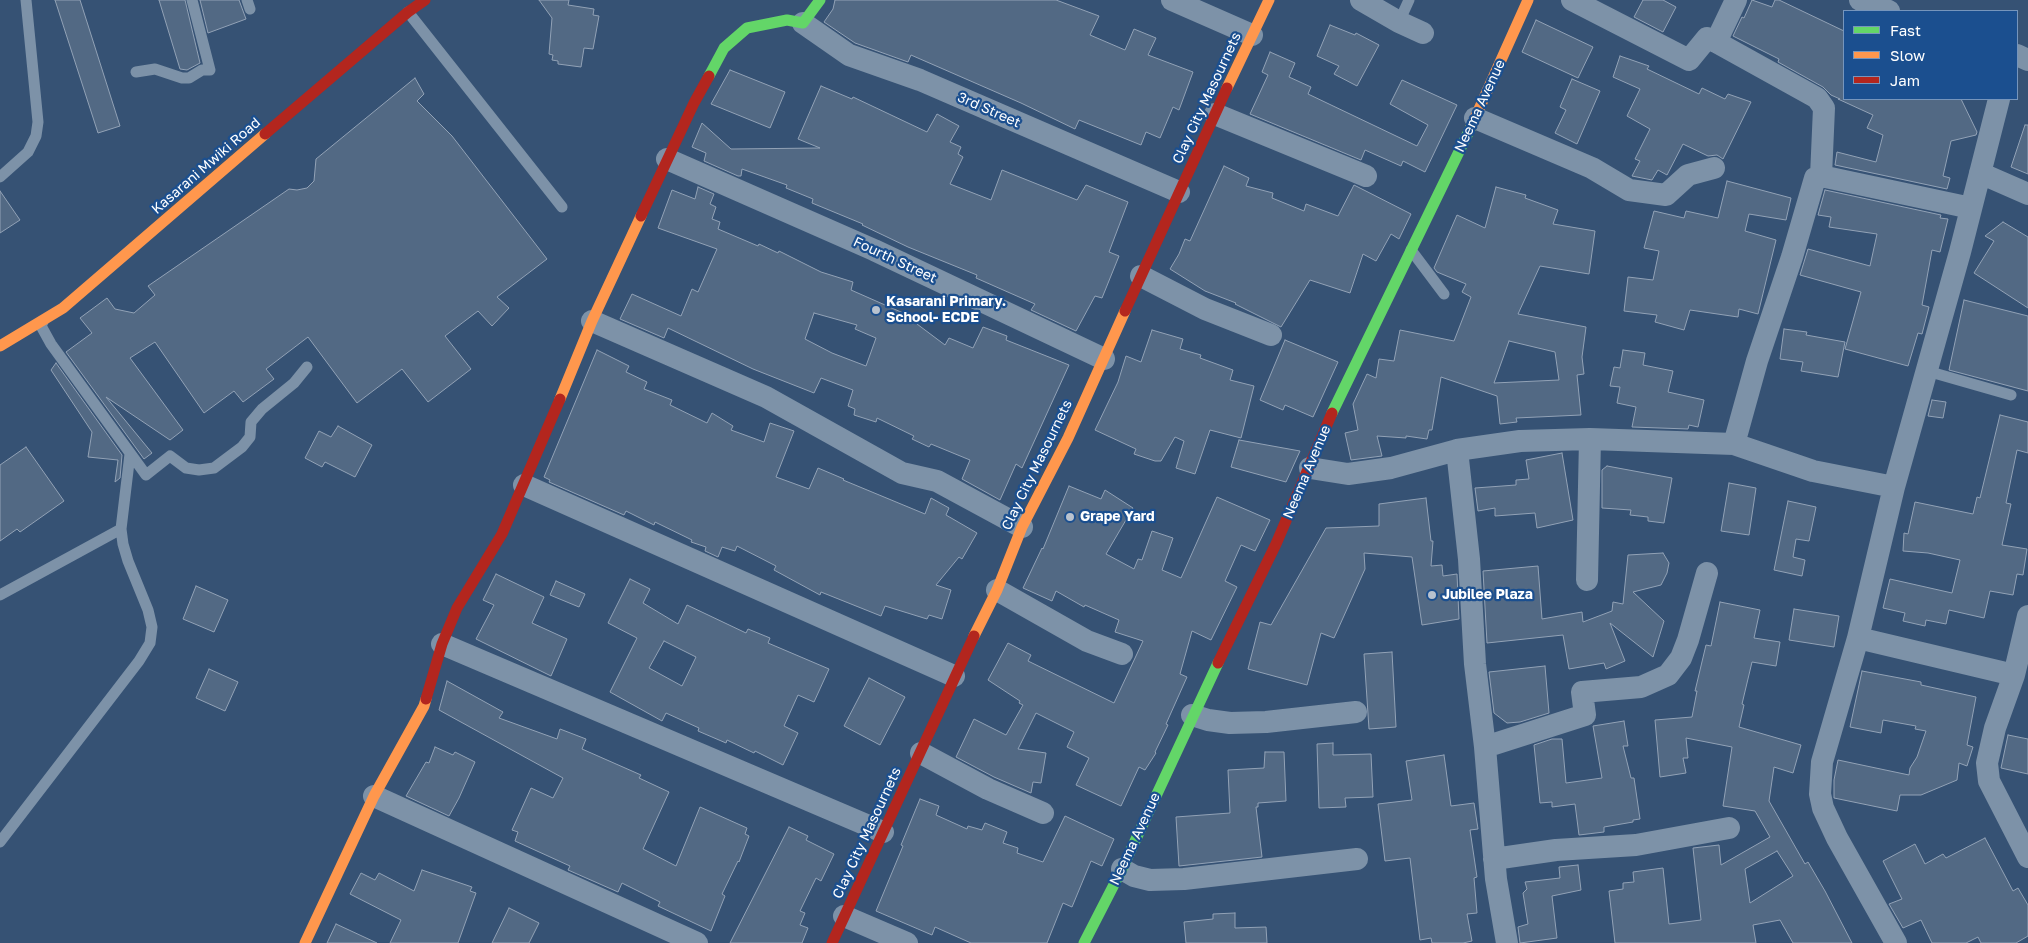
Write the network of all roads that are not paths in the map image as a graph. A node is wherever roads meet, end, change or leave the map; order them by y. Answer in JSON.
{"nodes":[{"id":1,"x":26,"y":0,"type":"edge"},
{"id":2,"x":192,"y":0,"type":"edge"},
{"id":3,"x":425,"y":0,"type":"edge"},
{"id":4,"x":820,"y":0,"type":"edge"},
{"id":5,"x":1172,"y":0,"type":"edge"},
{"id":6,"x":1269,"y":0,"type":"edge"},
{"id":7,"x":1361,"y":0,"type":"edge"},
{"id":8,"x":1409,"y":0,"type":"edge"},
{"id":9,"x":1528,"y":0,"type":"edge"},
{"id":10,"x":1572,"y":0,"type":"edge"},
{"id":11,"x":1736,"y":0,"type":"edge"},
{"id":12,"x":1860,"y":0,"type":"edge"},
{"id":13,"x":1886,"y":10,"type":"edge"},
{"id":14,"x":408,"y":12,"type":"junction"},
{"id":15,"x":1399,"y":22,"type":"junction"},
{"id":16,"x":803,"y":24,"type":"junction"},
{"id":17,"x":1423,"y":33,"type":"dead end"},
{"id":18,"x":1252,"y":35,"type":"junction"},
{"id":19,"x":1716,"y":42,"type":"junction"},
{"id":20,"x":136,"y":72,"type":"dead end"},
{"id":21,"x":2000,"y":100,"type":"edge"},
{"id":22,"x":1215,"y":114,"type":"junction"},
{"id":23,"x":1475,"y":118,"type":"junction"},
{"id":24,"x":667,"y":159,"type":"junction"},
{"id":25,"x":1714,"y":168,"type":"dead end"},
{"id":26,"x":1980,"y":173,"type":"junction"},
{"id":27,"x":1366,"y":176,"type":"dead end"},
{"id":28,"x":1821,"y":176,"type":"junction"},
{"id":29,"x":0,"y":177,"type":"edge"},
{"id":30,"x":1179,"y":192,"type":"junction"},
{"id":31,"x":2028,"y":194,"type":"edge"},
{"id":32,"x":562,"y":207,"type":"dead end"},
{"id":33,"x":1971,"y":208,"type":"junction"},
{"id":34,"x":1411,"y":250,"type":"junction"},
{"id":35,"x":1142,"y":276,"type":"junction"},
{"id":36,"x":1444,"y":294,"type":"dead end"},
{"id":37,"x":63,"y":308,"type":"junction"},
{"id":38,"x":592,"y":321,"type":"junction"},
{"id":39,"x":1271,"y":335,"type":"dead end"},
{"id":40,"x":0,"y":346,"type":"edge"},
{"id":41,"x":1104,"y":359,"type":"junction"},
{"id":42,"x":307,"y":368,"type":"dead end"},
{"id":43,"x":1928,"y":371,"type":"junction"},
{"id":44,"x":2011,"y":395,"type":"dead end"},
{"id":45,"x":1590,"y":439,"type":"junction"},
{"id":46,"x":1734,"y":444,"type":"junction"},
{"id":47,"x":1457,"y":450,"type":"junction"},
{"id":48,"x":130,"y":454,"type":"junction"},
{"id":49,"x":1310,"y":468,"type":"junction"},
{"id":50,"x":524,"y":485,"type":"junction"},
{"id":51,"x":1894,"y":487,"type":"junction"},
{"id":52,"x":1022,"y":528,"type":"junction"},
{"id":53,"x":121,"y":529,"type":"junction"},
{"id":54,"x":1707,"y":573,"type":"dead end"},
{"id":55,"x":1586,"y":580,"type":"dead end"},
{"id":56,"x":997,"y":590,"type":"junction"},
{"id":57,"x":0,"y":595,"type":"edge"},
{"id":58,"x":2028,"y":616,"type":"edge"},
{"id":59,"x":1858,"y":638,"type":"junction"},
{"id":60,"x":442,"y":644,"type":"junction"},
{"id":61,"x":1122,"y":654,"type":"dead end"},
{"id":62,"x":2014,"y":674,"type":"junction"},
{"id":63,"x":954,"y":676,"type":"junction"},
{"id":64,"x":1356,"y":712,"type":"dead end"},
{"id":65,"x":1192,"y":715,"type":"junction"},
{"id":66,"x":1484,"y":747,"type":"junction"},
{"id":67,"x":921,"y":753,"type":"junction"},
{"id":68,"x":374,"y":796,"type":"junction"},
{"id":69,"x":1043,"y":813,"type":"dead end"},
{"id":70,"x":1729,"y":828,"type":"dead end"},
{"id":71,"x":883,"y":832,"type":"junction"},
{"id":72,"x":0,"y":842,"type":"edge"},
{"id":73,"x":2028,"y":857,"type":"edge"},
{"id":74,"x":1357,"y":859,"type":"dead end"},
{"id":75,"x":1494,"y":859,"type":"junction"},
{"id":76,"x":1122,"y":870,"type":"junction"},
{"id":77,"x":844,"y":916,"type":"junction"},
{"id":78,"x":305,"y":943,"type":"edge"},
{"id":79,"x":698,"y":943,"type":"edge"},
{"id":80,"x":832,"y":943,"type":"edge"},
{"id":81,"x":907,"y":943,"type":"edge"},
{"id":82,"x":1084,"y":943,"type":"edge"},
{"id":83,"x":1507,"y":943,"type":"edge"},
{"id":84,"x":1896,"y":943,"type":"edge"}],
"edges":[{"from":1,"to":29,"type":"lane"},
{"from":2,"to":20,"type":"lane"},
{"from":3,"to":14,"type":"street","name":"Kasarani Mwiki Road"},
{"from":4,"to":16,"type":"street"},
{"from":5,"to":18,"type":"street"},
{"from":6,"to":18,"type":"street","name":"Clay City Masournets"},
{"from":7,"to":15,"type":"street"},
{"from":8,"to":15,"type":"lane"},
{"from":9,"to":23,"type":"street","name":"Neema Avenue"},
{"from":10,"to":19,"type":"street"},
{"from":11,"to":19,"type":"street"},
{"from":12,"to":13,"type":"street"},
{"from":14,"to":32,"type":"lane"},
{"from":14,"to":37,"type":"street","name":"Kasarani Mwiki Road"},
{"from":15,"to":17,"type":"street"},
{"from":16,"to":24,"type":"street"},
{"from":16,"to":30,"type":"street","name":"3rd Street"},
{"from":18,"to":22,"type":"street","name":"Clay City Masournets"},
{"from":19,"to":28,"type":"street"},
{"from":21,"to":26,"type":"street"},
{"from":22,"to":27,"type":"street"},
{"from":22,"to":30,"type":"street","name":"Clay City Masournets"},
{"from":23,"to":25,"type":"street"},
{"from":23,"to":34,"type":"street","name":"Neema Avenue"},
{"from":24,"to":38,"type":"street"},
{"from":24,"to":41,"type":"street","name":"Fourth Street"},
{"from":26,"to":31,"type":"street"},
{"from":26,"to":33,"type":"street"},
{"from":28,"to":33,"type":"street"},
{"from":28,"to":46,"type":"street"},
{"from":30,"to":35,"type":"street","name":"Clay City Masournets"},
{"from":33,"to":43,"type":"street"},
{"from":34,"to":36,"type":"lane"},
{"from":34,"to":49,"type":"street","name":"Neema Avenue"},
{"from":35,"to":39,"type":"street"},
{"from":35,"to":41,"type":"street","name":"Clay City Masournets"},
{"from":37,"to":40,"type":"street","name":"Kasarani Mwiki Road"},
{"from":37,"to":48,"type":"lane"},
{"from":38,"to":50,"type":"street"},
{"from":38,"to":52,"type":"street"},
{"from":41,"to":52,"type":"street","name":"Clay City Masournets"},
{"from":42,"to":48,"type":"lane"},
{"from":43,"to":44,"type":"lane"},
{"from":43,"to":51,"type":"street"},
{"from":45,"to":46,"type":"street"},
{"from":45,"to":47,"type":"street"},
{"from":45,"to":55,"type":"street"},
{"from":46,"to":51,"type":"street"},
{"from":47,"to":49,"type":"street"},
{"from":47,"to":66,"type":"street"},
{"from":48,"to":53,"type":"lane"},
{"from":49,"to":65,"type":"street","name":"Neema Avenue"},
{"from":50,"to":60,"type":"street"},
{"from":50,"to":63,"type":"street"},
{"from":51,"to":59,"type":"street"},
{"from":52,"to":56,"type":"street","name":"Clay City Masournets"},
{"from":53,"to":57,"type":"lane"},
{"from":53,"to":72,"type":"lane"},
{"from":54,"to":66,"type":"street"},
{"from":56,"to":61,"type":"street"},
{"from":56,"to":63,"type":"street","name":"Clay City Masournets"},
{"from":58,"to":62,"type":"street"},
{"from":59,"to":62,"type":"street"},
{"from":59,"to":84,"type":"street"},
{"from":60,"to":68,"type":"street"},
{"from":60,"to":71,"type":"street"},
{"from":62,"to":73,"type":"street"},
{"from":63,"to":67,"type":"street","name":"Clay City Masournets"},
{"from":64,"to":65,"type":"street"},
{"from":65,"to":76,"type":"street","name":"Neema Avenue"},
{"from":66,"to":75,"type":"street"},
{"from":67,"to":69,"type":"street"},
{"from":67,"to":71,"type":"street","name":"Clay City Masournets"},
{"from":68,"to":78,"type":"street"},
{"from":68,"to":79,"type":"street"},
{"from":70,"to":75,"type":"street"},
{"from":71,"to":77,"type":"street","name":"Clay City Masournets"},
{"from":74,"to":76,"type":"street"},
{"from":75,"to":83,"type":"street"},
{"from":76,"to":82,"type":"street","name":"Neema Avenue"},
{"from":77,"to":80,"type":"street","name":"Clay City Masournets"},
{"from":77,"to":81,"type":"street"}]}
